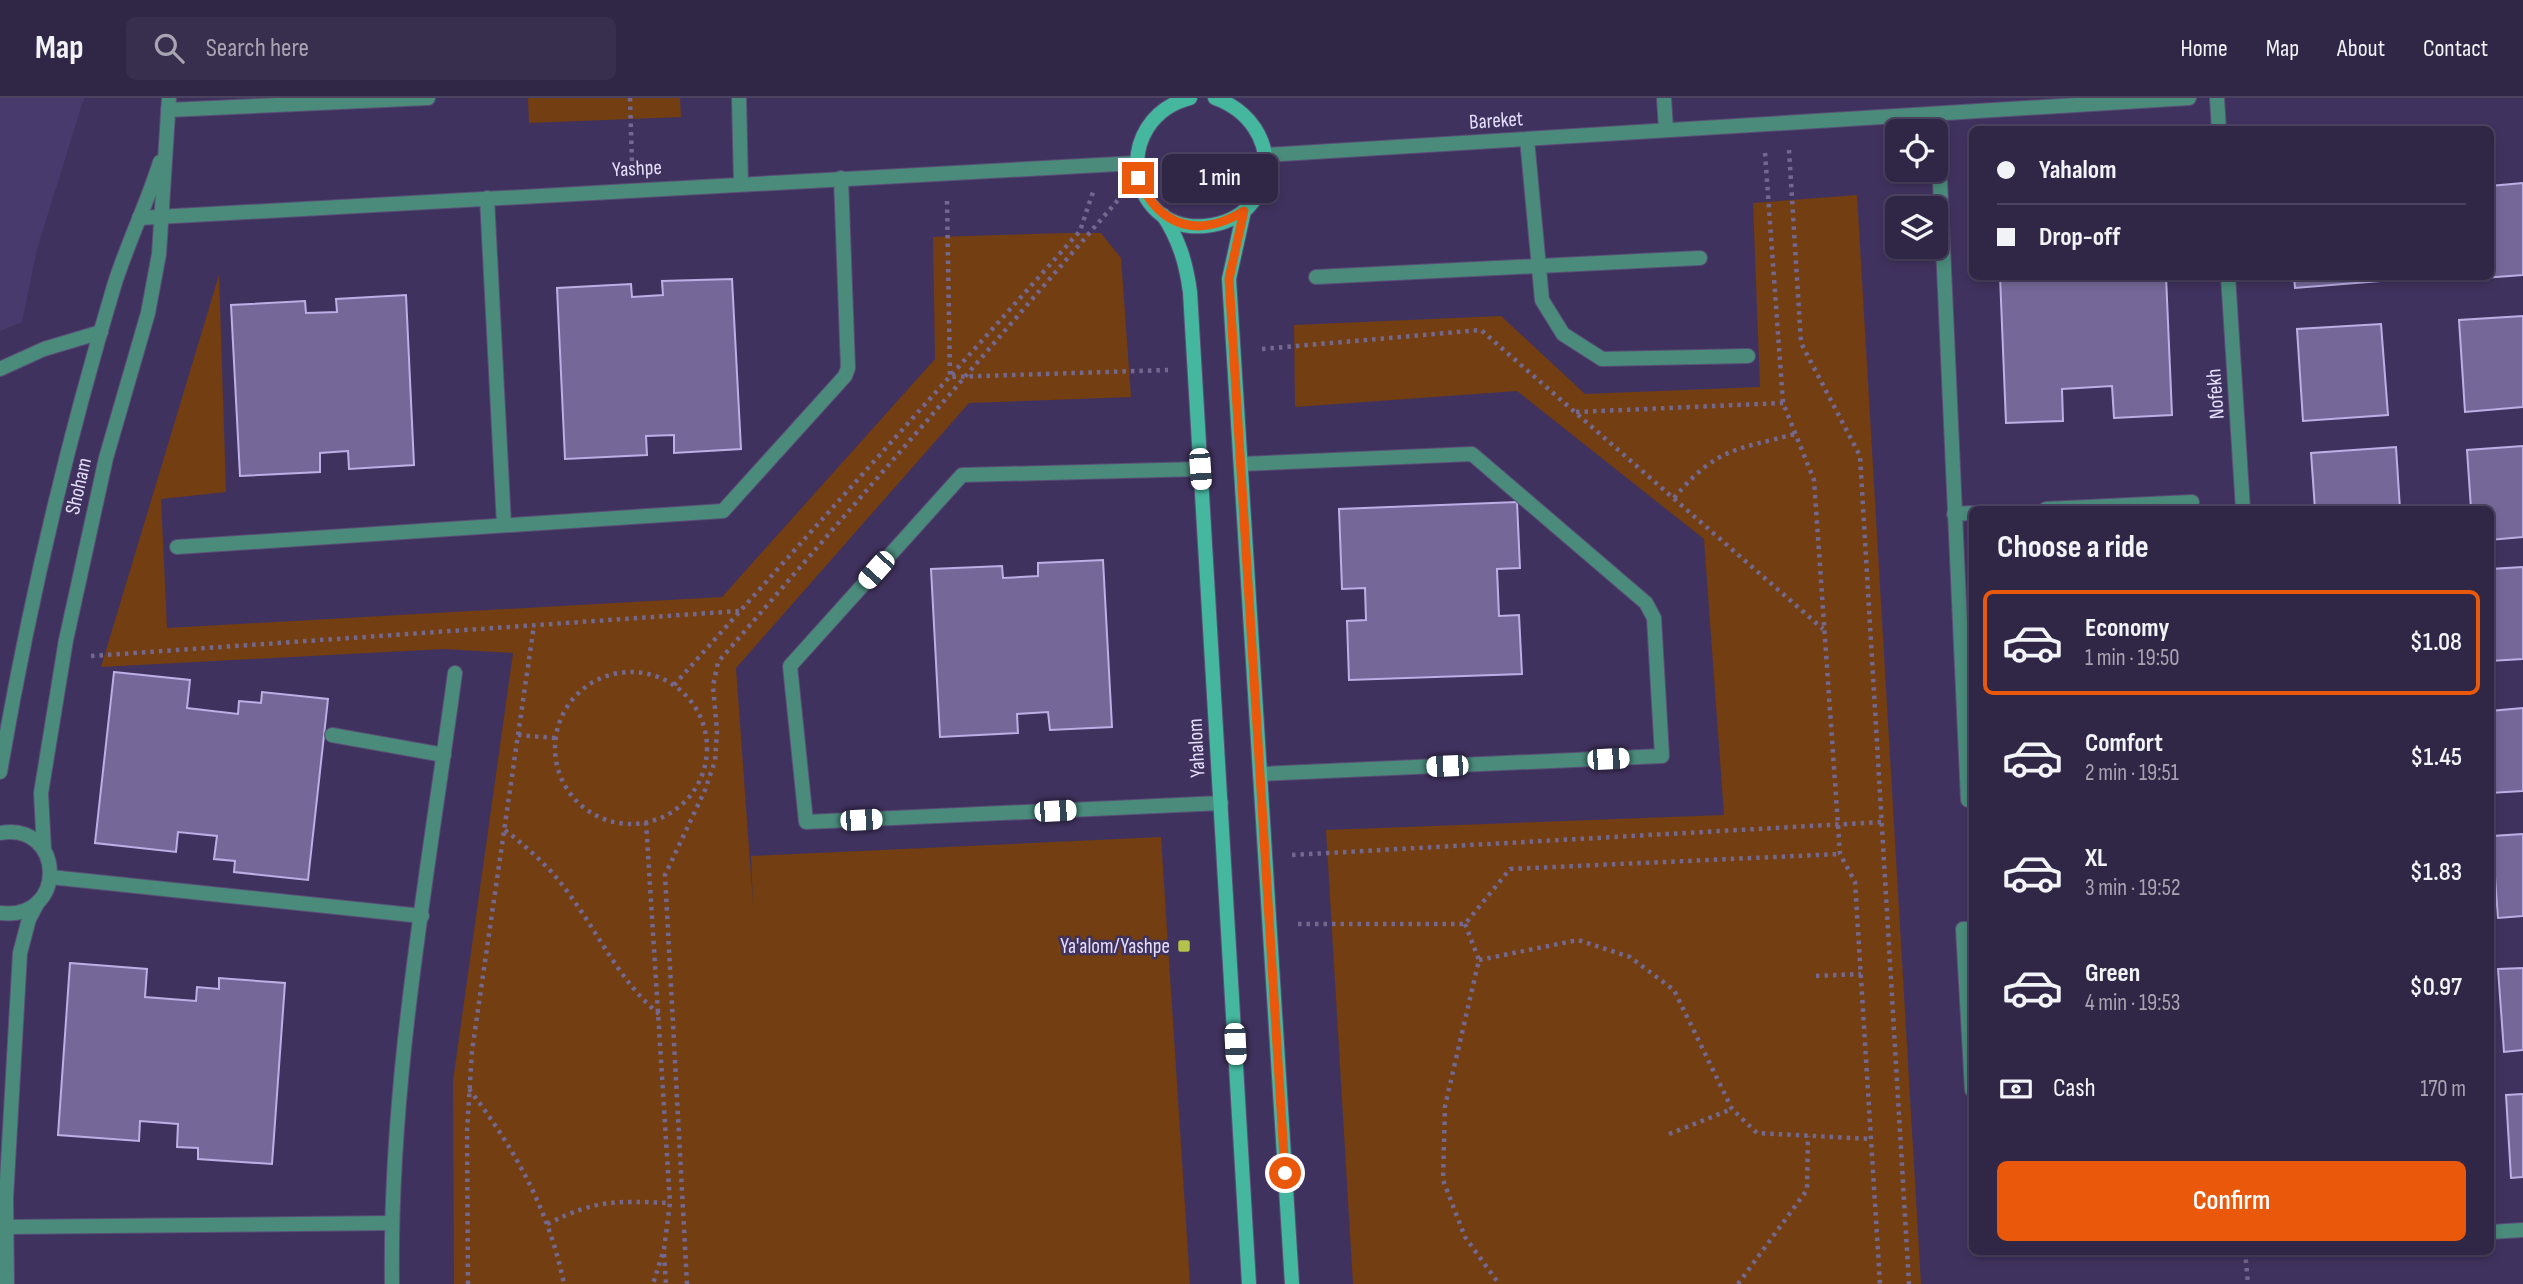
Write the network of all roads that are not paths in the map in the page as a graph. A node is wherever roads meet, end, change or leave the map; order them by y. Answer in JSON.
{"nodes":[{"id":1,"x":428,"y":98,"type":"edge"},
{"id":2,"x":739,"y":98,"type":"edge"},
{"id":3,"x":1190,"y":98,"type":"edge"},
{"id":4,"x":1215,"y":98,"type":"edge"},
{"id":5,"x":1236,"y":98,"type":"edge"},
{"id":6,"x":1664,"y":98,"type":"edge"},
{"id":7,"x":2189,"y":98,"type":"edge"},
{"id":8,"x":2217,"y":98,"type":"edge"},
{"id":9,"x":2050,"y":102,"type":"edge"},
{"id":10,"x":168,"y":104,"type":"edge"},
{"id":11,"x":1162,"y":105,"type":"edge"},
{"id":12,"x":1937,"y":114,"type":"junction"},
{"id":13,"x":1247,"y":115,"type":"junction"},
{"id":14,"x":2219,"y":126,"type":"edge"},
{"id":15,"x":1666,"y":130,"type":"junction"},
{"id":16,"x":167,"y":133,"type":"junction"},
{"id":17,"x":1527,"y":139,"type":"junction"},
{"id":18,"x":1266,"y":155,"type":"junction"},
{"id":19,"x":1136,"y":163,"type":"junction"},
{"id":20,"x":841,"y":178,"type":"junction"},
{"id":21,"x":741,"y":184,"type":"junction"},
{"id":22,"x":487,"y":198,"type":"junction"},
{"id":23,"x":1244,"y":211,"type":"junction"},
{"id":24,"x":1163,"y":215,"type":"junction"},
{"id":25,"x":161,"y":216,"type":"junction"},
{"id":26,"x":139,"y":218,"type":"junction"},
{"id":27,"x":1700,"y":258,"type":"dead end"},
{"id":28,"x":1539,"y":266,"type":"junction"},
{"id":29,"x":1316,"y":277,"type":"dead end"},
{"id":30,"x":2228,"y":280,"type":"edge"},
{"id":31,"x":101,"y":332,"type":"junction"},
{"id":32,"x":1748,"y":356,"type":"dead end"},
{"id":33,"x":0,"y":369,"type":"edge"},
{"id":34,"x":1241,"y":464,"type":"junction"},
{"id":35,"x":1200,"y":469,"type":"junction"},
{"id":36,"x":2192,"y":502,"type":"dead end"},
{"id":37,"x":2109,"y":506,"type":"edge"},
{"id":38,"x":2243,"y":506,"type":"edge"},
{"id":39,"x":1969,"y":513,"type":"edge"},
{"id":40,"x":1955,"y":514,"type":"junction"},
{"id":41,"x":505,"y":525,"type":"junction"},
{"id":42,"x":177,"y":547,"type":"dead end"},
{"id":43,"x":455,"y":673,"type":"dead end"},
{"id":44,"x":332,"y":735,"type":"dead end"},
{"id":45,"x":444,"y":755,"type":"junction"},
{"id":46,"x":0,"y":772,"type":"edge"},
{"id":47,"x":1260,"y":774,"type":"junction"},
{"id":48,"x":1969,"y":800,"type":"edge"},
{"id":49,"x":1221,"y":803,"type":"junction"},
{"id":50,"x":0,"y":833,"type":"edge"},
{"id":51,"x":44,"y":850,"type":"junction"},
{"id":52,"x":50,"y":877,"type":"junction"},
{"id":53,"x":38,"y":902,"type":"junction"},
{"id":54,"x":0,"y":913,"type":"edge"},
{"id":55,"x":422,"y":916,"type":"junction"},
{"id":56,"x":1969,"y":929,"type":"edge"},
{"id":57,"x":1969,"y":1036,"type":"edge"},
{"id":58,"x":391,"y":1223,"type":"junction"},
{"id":59,"x":6,"y":1227,"type":"junction"},
{"id":60,"x":2523,"y":1230,"type":"edge"},
{"id":61,"x":2494,"y":1232,"type":"edge"},
{"id":62,"x":7,"y":1284,"type":"edge"},
{"id":63,"x":392,"y":1284,"type":"edge"},
{"id":64,"x":1249,"y":1284,"type":"edge"},
{"id":65,"x":1292,"y":1284,"type":"edge"}],
"edges":[{"from":1,"to":10,"type":"street"},
{"from":2,"to":21,"type":"street"},
{"from":3,"to":11,"type":"street"},
{"from":4,"to":13,"type":"street"},
{"from":5,"to":13,"type":"street"},
{"from":6,"to":15,"type":"street"},
{"from":7,"to":9,"type":"street","name":"Bareket"},
{"from":8,"to":14,"type":"street"},
{"from":9,"to":12,"type":"street","name":"Bareket"},
{"from":10,"to":16,"type":"street","name":"Shoham"},
{"from":11,"to":19,"type":"street"},
{"from":12,"to":15,"type":"street","name":"Bareket"},
{"from":12,"to":40,"type":"street"},
{"from":13,"to":18,"type":"street"},
{"from":15,"to":17,"type":"street","name":"Bareket"},
{"from":16,"to":25,"type":"street","name":"Shoham"},
{"from":16,"to":26,"type":"street","name":"Shoham"},
{"from":17,"to":18,"type":"street","name":"Bareket"},
{"from":17,"to":28,"type":"street"},
{"from":18,"to":23,"type":"street"},
{"from":19,"to":20,"type":"street","name":"Yashpe"},
{"from":19,"to":24,"type":"street","name":"Yahalom"},
{"from":20,"to":21,"type":"street","name":"Yashpe"},
{"from":20,"to":41,"type":"street"},
{"from":21,"to":22,"type":"street","name":"Yashpe"},
{"from":22,"to":25,"type":"street","name":"Yashpe"},
{"from":22,"to":41,"type":"street"},
{"from":23,"to":24,"type":"street"},
{"from":23,"to":34,"type":"street"},
{"from":24,"to":35,"type":"street","name":"Yahalom"},
{"from":25,"to":26,"type":"street","name":"Yashpe"},
{"from":25,"to":51,"type":"street","name":"Shoham"},
{"from":26,"to":31,"type":"street","name":"Shoham"},
{"from":27,"to":28,"type":"street"},
{"from":28,"to":29,"type":"street"},
{"from":28,"to":32,"type":"street"},
{"from":30,"to":38,"type":"street","name":"Nofekh"},
{"from":31,"to":33,"type":"street"},
{"from":31,"to":46,"type":"street","name":"Shoham"},
{"from":34,"to":47,"type":"street"},
{"from":34,"to":47,"type":"street"},
{"from":35,"to":49,"type":"street","name":"Yahalom"},
{"from":35,"to":49,"type":"street"},
{"from":36,"to":37,"type":"street"},
{"from":39,"to":40,"type":"street"},
{"from":40,"to":48,"type":"street"},
{"from":41,"to":42,"type":"street"},
{"from":43,"to":45,"type":"street"},
{"from":44,"to":45,"type":"street"},
{"from":45,"to":55,"type":"street"},
{"from":47,"to":65,"type":"street"},
{"from":49,"to":64,"type":"street","name":"Yahalom"},
{"from":50,"to":51,"type":"street"},
{"from":51,"to":52,"type":"street","name":"Shoham"},
{"from":52,"to":53,"type":"street"},
{"from":52,"to":55,"type":"street"},
{"from":53,"to":54,"type":"street"},
{"from":53,"to":59,"type":"street"},
{"from":55,"to":58,"type":"street"},
{"from":56,"to":57,"type":"street"},
{"from":58,"to":59,"type":"street"},
{"from":58,"to":63,"type":"street"},
{"from":59,"to":62,"type":"street"},
{"from":60,"to":61,"type":"street"}]}
